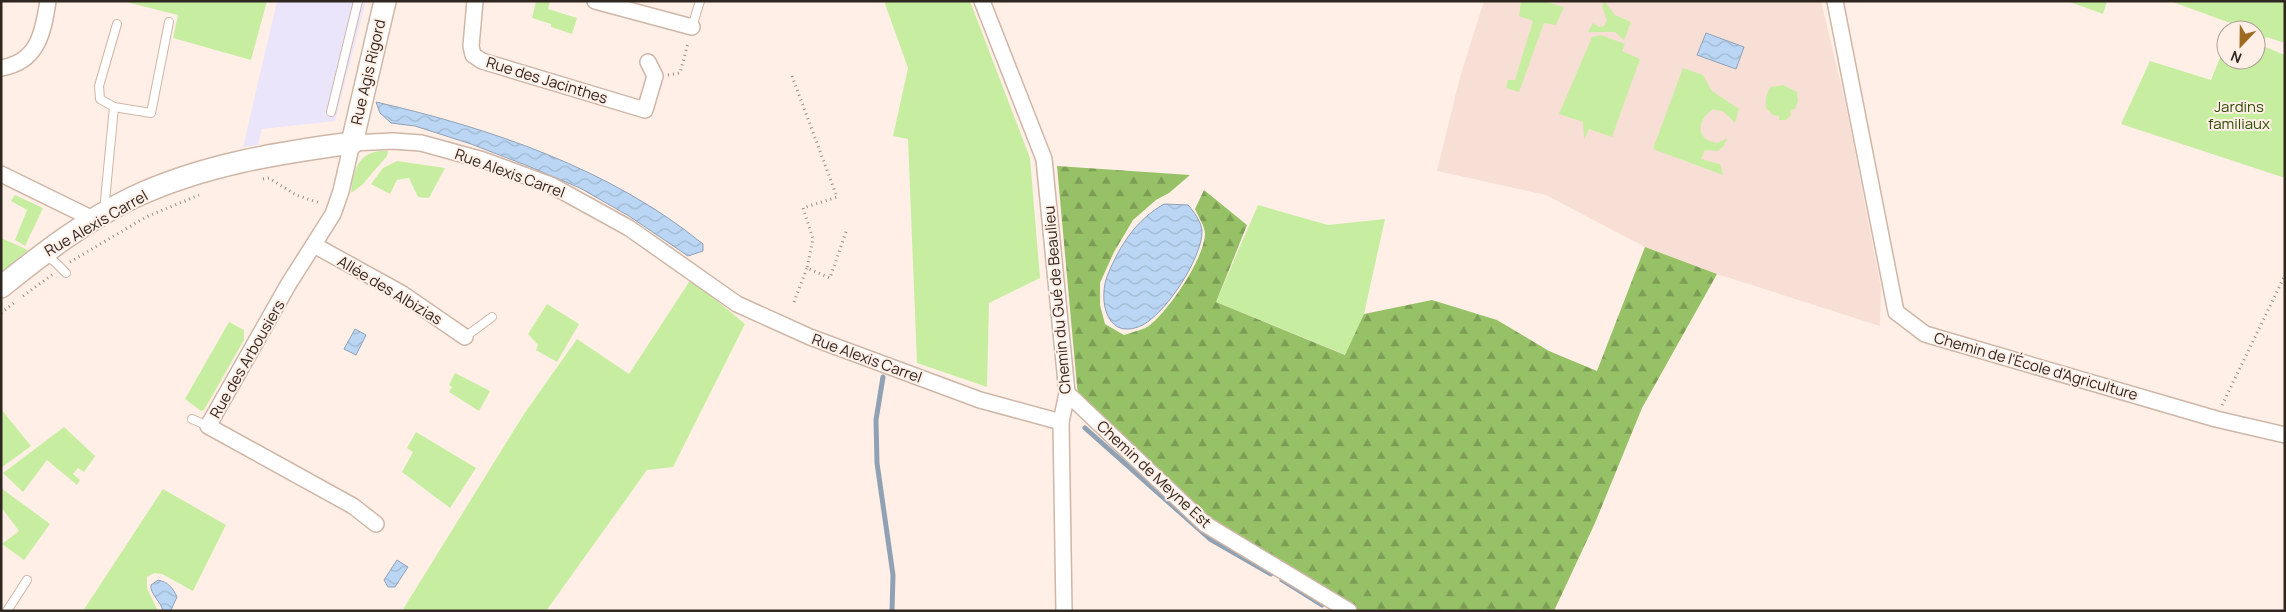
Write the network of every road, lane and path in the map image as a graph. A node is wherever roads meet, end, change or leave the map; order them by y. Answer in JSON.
{"nodes":[{"id":1,"x":48,"y":1,"type":"edge"},
{"id":2,"x":358,"y":1,"type":"edge"},
{"id":3,"x":385,"y":1,"type":"edge"},
{"id":4,"x":476,"y":1,"type":"edge"},
{"id":5,"x":595,"y":1,"type":"edge"},
{"id":6,"x":700,"y":1,"type":"edge"},
{"id":7,"x":982,"y":1,"type":"edge"},
{"id":8,"x":1835,"y":1,"type":"edge"},
{"id":9,"x":636,"y":6,"type":"edge"},
{"id":10,"x":169,"y":22,"type":"dead end"},
{"id":11,"x":117,"y":24,"type":"dead end"},
{"id":12,"x":692,"y":27,"type":"junction"},
{"id":13,"x":648,"y":62,"type":"dead end"},
{"id":14,"x":1,"y":68,"type":"edge"},
{"id":15,"x":655,"y":76,"type":"junction"},
{"id":16,"x":792,"y":76,"type":"dead end"},
{"id":17,"x":114,"y":107,"type":"junction"},
{"id":18,"x":331,"y":112,"type":"dead end"},
{"id":19,"x":352,"y":143,"type":"junction"},
{"id":20,"x":1,"y":174,"type":"edge"},
{"id":21,"x":259,"y":180,"type":"dead end"},
{"id":22,"x":207,"y":191,"type":"dead end"},
{"id":23,"x":336,"y":206,"type":"junction"},
{"id":24,"x":99,"y":218,"type":"junction"},
{"id":25,"x":847,"y":229,"type":"dead end"},
{"id":26,"x":314,"y":245,"type":"junction"},
{"id":27,"x":43,"y":254,"type":"junction"},
{"id":28,"x":807,"y":268,"type":"junction"},
{"id":29,"x":63,"y":271,"type":"junction"},
{"id":30,"x":2285,"y":276,"type":"edge"},
{"id":31,"x":1,"y":287,"type":"edge"},
{"id":32,"x":794,"y":302,"type":"dead end"},
{"id":33,"x":1,"y":313,"type":"edge"},
{"id":34,"x":492,"y":317,"type":"dead end"},
{"id":35,"x":465,"y":337,"type":"joint"},
{"id":36,"x":1067,"y":394,"type":"junction"},
{"id":37,"x":192,"y":419,"type":"dead end"},
{"id":38,"x":2216,"y":419,"type":"junction"},
{"id":39,"x":1061,"y":422,"type":"junction"},
{"id":40,"x":208,"y":426,"type":"junction"},
{"id":41,"x":2285,"y":435,"type":"edge"},
{"id":42,"x":376,"y":524,"type":"dead end"},
{"id":43,"x":27,"y":580,"type":"dead end"},
{"id":44,"x":7,"y":611,"type":"edge"},
{"id":45,"x":1064,"y":611,"type":"edge"},
{"id":46,"x":1349,"y":611,"type":"edge"}],
"edges":[{"from":1,"to":14,"type":"street"},
{"from":2,"to":18,"type":"lane"},
{"from":3,"to":19,"type":"street","name":"Rue Agis Rigord"},
{"from":4,"to":15,"type":"street","name":"Rue des Jacinthes"},
{"from":5,"to":9,"type":"street"},
{"from":6,"to":12,"type":"lane"},
{"from":7,"to":36,"type":"street","name":"Chemin du Gué de Beaulieu"},
{"from":8,"to":38,"type":"street","name":"Chemin de l'École d'Agriculture"},
{"from":9,"to":12,"type":"street"},
{"from":10,"to":17,"type":"lane"},
{"from":11,"to":17,"type":"lane"},
{"from":12,"to":15,"type":"path"},
{"from":13,"to":15,"type":"street"},
{"from":16,"to":28,"type":"path"},
{"from":17,"to":24,"type":"lane"},
{"from":19,"to":23,"type":"street","name":"Rue des Arbousiers"},
{"from":19,"to":24,"type":"street","name":"Rue Alexis Carrel"},
{"from":19,"to":39,"type":"street","name":"Rue Alexis Carrel"},
{"from":20,"to":24,"type":"street"},
{"from":21,"to":23,"type":"path"},
{"from":22,"to":29,"type":"path"},
{"from":23,"to":26,"type":"street","name":"Rue des Arbousiers"},
{"from":24,"to":27,"type":"street","name":"Rue Alexis Carrel"},
{"from":25,"to":28,"type":"path"},
{"from":26,"to":35,"type":"street","name":"Allée des Albizias"},
{"from":26,"to":40,"type":"street","name":"Rue des Arbousiers"},
{"from":27,"to":29,"type":"lane"},
{"from":27,"to":31,"type":"street","name":"Rue Alexis Carrel"},
{"from":28,"to":32,"type":"path"},
{"from":29,"to":33,"type":"path"},
{"from":30,"to":38,"type":"path"},
{"from":34,"to":35,"type":"lane"},
{"from":36,"to":39,"type":"street","name":"Chemin du Gué de Beaulieu"},
{"from":36,"to":46,"type":"street","name":"Chemin de Meyne Est"},
{"from":37,"to":40,"type":"lane"},
{"from":38,"to":41,"type":"street","name":"Chemin de l'École d'Agriculture"},
{"from":39,"to":45,"type":"street","name":"Chemin du Gué de Beaulieu"},
{"from":40,"to":42,"type":"street","name":"Rue des Arbousiers"},
{"from":43,"to":44,"type":"lane"}]}
